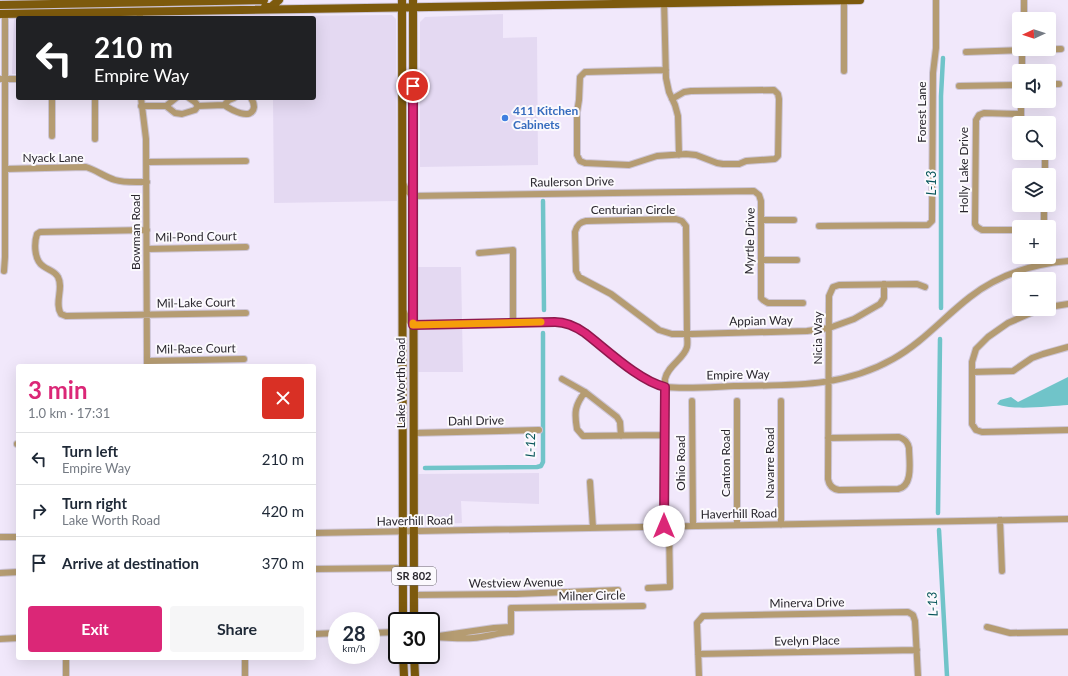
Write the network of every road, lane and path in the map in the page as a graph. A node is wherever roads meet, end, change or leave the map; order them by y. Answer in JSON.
{"nodes":[{"id":1,"x":228,"y":0,"type":"edge"},
{"id":2,"x":264,"y":0,"type":"edge"},
{"id":3,"x":279,"y":0,"type":"edge"},
{"id":4,"x":844,"y":0,"type":"edge"},
{"id":5,"x":860,"y":0,"type":"edge"},
{"id":6,"x":936,"y":0,"type":"edge"},
{"id":7,"x":1024,"y":0,"type":"edge"},
{"id":8,"x":141,"y":1,"type":"edge"},
{"id":9,"x":202,"y":1,"type":"junction"},
{"id":10,"x":796,"y":1,"type":"edge"},
{"id":11,"x":664,"y":2,"type":"edge"},
{"id":12,"x":402,"y":4,"type":"edge"},
{"id":13,"x":412,"y":4,"type":"edge"},
{"id":14,"x":2,"y":8,"type":"edge"},
{"id":15,"x":209,"y":11,"type":"junction"},
{"id":16,"x":1024,"y":12,"type":"edge"},
{"id":17,"x":86,"y":13,"type":"junction"},
{"id":18,"x":140,"y":15,"type":"edge"},
{"id":19,"x":1056,"y":49,"type":"edge"},
{"id":20,"x":1060,"y":49,"type":"dead end"},
{"id":21,"x":1012,"y":50,"type":"edge"},
{"id":22,"x":966,"y":52,"type":"dead end"},
{"id":23,"x":666,"y":70,"type":"junction"},
{"id":24,"x":844,"y":71,"type":"dead end"},
{"id":25,"x":2,"y":79,"type":"edge"},
{"id":26,"x":16,"y":79,"type":"edge"},
{"id":27,"x":1056,"y":84,"type":"edge"},
{"id":28,"x":1060,"y":84,"type":"dead end"},
{"id":29,"x":1012,"y":85,"type":"edge"},
{"id":30,"x":959,"y":86,"type":"dead end"},
{"id":31,"x":672,"y":99,"type":"junction"},
{"id":32,"x":52,"y":100,"type":"edge"},
{"id":33,"x":95,"y":100,"type":"edge"},
{"id":34,"x":140,"y":100,"type":"edge"},
{"id":35,"x":173,"y":100,"type":"edge"},
{"id":36,"x":192,"y":100,"type":"edge"},
{"id":37,"x":229,"y":100,"type":"edge"},
{"id":38,"x":253,"y":100,"type":"edge"},
{"id":39,"x":224,"y":105,"type":"junction"},
{"id":40,"x":141,"y":106,"type":"junction"},
{"id":41,"x":166,"y":106,"type":"junction"},
{"id":42,"x":198,"y":106,"type":"junction"},
{"id":43,"x":1022,"y":108,"type":"edge"},
{"id":44,"x":1022,"y":114,"type":"joint"},
{"id":45,"x":52,"y":136,"type":"dead end"},
{"id":46,"x":95,"y":139,"type":"dead end"},
{"id":47,"x":679,"y":155,"type":"junction"},
{"id":48,"x":246,"y":161,"type":"dead end"},
{"id":49,"x":147,"y":162,"type":"junction"},
{"id":50,"x":5,"y":169,"type":"junction"},
{"id":51,"x":147,"y":182,"type":"junction"},
{"id":52,"x":402,"y":182,"type":"junction"},
{"id":53,"x":750,"y":190,"type":"joint"},
{"id":54,"x":413,"y":196,"type":"junction"},
{"id":55,"x":761,"y":220,"type":"junction"},
{"id":56,"x":794,"y":220,"type":"dead end"},
{"id":57,"x":819,"y":226,"type":"dead end"},
{"id":58,"x":147,"y":230,"type":"junction"},
{"id":59,"x":1012,"y":230,"type":"edge"},
{"id":60,"x":246,"y":247,"type":"dead end"},
{"id":61,"x":147,"y":249,"type":"junction"},
{"id":62,"x":479,"y":254,"type":"dead end"},
{"id":63,"x":761,"y":260,"type":"junction"},
{"id":64,"x":797,"y":260,"type":"dead end"},
{"id":65,"x":1068,"y":261,"type":"edge"},
{"id":66,"x":4,"y":271,"type":"dead end"},
{"id":67,"x":884,"y":284,"type":"junction"},
{"id":68,"x":925,"y":287,"type":"dead end"},
{"id":69,"x":803,"y":303,"type":"dead end"},
{"id":70,"x":1068,"y":304,"type":"edge"},
{"id":71,"x":1056,"y":306,"type":"edge"},
{"id":72,"x":402,"y":308,"type":"junction"},
{"id":73,"x":246,"y":313,"type":"dead end"},
{"id":74,"x":147,"y":315,"type":"junction"},
{"id":75,"x":1024,"y":316,"type":"edge"},
{"id":76,"x":513,"y":322,"type":"junction"},
{"id":77,"x":413,"y":325,"type":"junction"},
{"id":78,"x":829,"y":328,"type":"junction"},
{"id":79,"x":687,"y":334,"type":"junction"},
{"id":80,"x":1068,"y":347,"type":"edge"},
{"id":81,"x":244,"y":359,"type":"dead end"},
{"id":82,"x":147,"y":363,"type":"edge"},
{"id":83,"x":972,"y":372,"type":"junction"},
{"id":84,"x":562,"y":379,"type":"dead end"},
{"id":85,"x":828,"y":382,"type":"junction"},
{"id":86,"x":665,"y":387,"type":"junction"},
{"id":87,"x":585,"y":392,"type":"junction"},
{"id":88,"x":692,"y":401,"type":"dead end"},
{"id":89,"x":737,"y":401,"type":"dead end"},
{"id":90,"x":781,"y":401,"type":"dead end"},
{"id":91,"x":539,"y":430,"type":"dead end"},
{"id":92,"x":1068,"y":430,"type":"edge"},
{"id":93,"x":414,"y":433,"type":"junction"},
{"id":94,"x":665,"y":435,"type":"junction"},
{"id":95,"x":621,"y":436,"type":"junction"},
{"id":96,"x":828,"y":438,"type":"junction"},
{"id":97,"x":590,"y":482,"type":"dead end"},
{"id":98,"x":1068,"y":519,"type":"edge"},
{"id":99,"x":1000,"y":520,"type":"junction"},
{"id":100,"x":736,"y":525,"type":"junction"},
{"id":101,"x":781,"y":525,"type":"junction"},
{"id":102,"x":667,"y":526,"type":"junction"},
{"id":103,"x":693,"y":526,"type":"junction"},
{"id":104,"x":593,"y":528,"type":"junction"},
{"id":105,"x":403,"y":532,"type":"junction"},
{"id":106,"x":413,"y":532,"type":"junction"},
{"id":107,"x":316,"y":533,"type":"edge"},
{"id":108,"x":0,"y":537,"type":"edge"},
{"id":109,"x":16,"y":537,"type":"edge"},
{"id":110,"x":316,"y":568,"type":"edge"},
{"id":111,"x":404,"y":568,"type":"junction"},
{"id":112,"x":1002,"y":571,"type":"dead end"},
{"id":113,"x":16,"y":572,"type":"edge"},
{"id":114,"x":0,"y":573,"type":"edge"},
{"id":115,"x":648,"y":588,"type":"dead end"},
{"id":116,"x":618,"y":590,"type":"dead end"},
{"id":117,"x":414,"y":595,"type":"junction"},
{"id":118,"x":643,"y":606,"type":"dead end"},
{"id":119,"x":403,"y":612,"type":"edge"},
{"id":120,"x":414,"y":612,"type":"edge"},
{"id":121,"x":987,"y":627,"type":"dead end"},
{"id":122,"x":1068,"y":632,"type":"edge"},
{"id":123,"x":328,"y":633,"type":"edge"},
{"id":124,"x":316,"y":634,"type":"edge"},
{"id":125,"x":16,"y":638,"type":"edge"},
{"id":126,"x":440,"y":638,"type":"edge"},
{"id":127,"x":0,"y":639,"type":"edge"},
{"id":128,"x":917,"y":650,"type":"junction"},
{"id":129,"x":698,"y":654,"type":"junction"},
{"id":130,"x":66,"y":660,"type":"edge"},
{"id":131,"x":245,"y":660,"type":"edge"},
{"id":132,"x":404,"y":664,"type":"edge"},
{"id":133,"x":414,"y":664,"type":"edge"},
{"id":134,"x":66,"y":676,"type":"edge"},
{"id":135,"x":245,"y":676,"type":"edge"},
{"id":136,"x":404,"y":676,"type":"edge"},
{"id":137,"x":415,"y":676,"type":"edge"},
{"id":138,"x":699,"y":676,"type":"edge"},
{"id":139,"x":918,"y":676,"type":"edge"}],
"edges":[{"from":1,"to":2,"type":"main road"},
{"from":1,"to":9,"type":"main road"},
{"from":3,"to":15,"type":"main road"},
{"from":4,"to":5,"type":"main road"},
{"from":4,"to":10,"type":"main road"},
{"from":4,"to":24,"type":"street"},
{"from":6,"to":57,"type":"street","name":"Forest Lane"},
{"from":7,"to":16,"type":"street"},
{"from":8,"to":9,"type":"main road"},
{"from":8,"to":14,"type":"main road"},
{"from":8,"to":17,"type":"main road"},
{"from":9,"to":18,"type":"main road"},
{"from":10,"to":11,"type":"main road"},
{"from":11,"to":13,"type":"main road"},
{"from":11,"to":23,"type":"street"},
{"from":12,"to":13,"type":"main road"},
{"from":12,"to":15,"type":"main road"},
{"from":12,"to":52,"type":"main road","name":"Lake Worth Road","number":"SR 802"},
{"from":13,"to":54,"type":"main road","name":"Lake Worth Road","number":"SR 802"},
{"from":14,"to":17,"type":"main road"},
{"from":14,"to":25,"type":"street"},
{"from":15,"to":18,"type":"main road"},
{"from":17,"to":18,"type":"main road"},
{"from":19,"to":20,"type":"street"},
{"from":21,"to":22,"type":"street"},
{"from":23,"to":31,"type":"street"},
{"from":23,"to":47,"type":"street"},
{"from":25,"to":26,"type":"street"},
{"from":25,"to":50,"type":"street"},
{"from":27,"to":28,"type":"street"},
{"from":29,"to":30,"type":"street"},
{"from":31,"to":47,"type":"street"},
{"from":31,"to":47,"type":"street"},
{"from":32,"to":45,"type":"street"},
{"from":33,"to":46,"type":"street"},
{"from":34,"to":40,"type":"street","name":"Bowman Road"},
{"from":35,"to":41,"type":"street"},
{"from":36,"to":42,"type":"street"},
{"from":37,"to":39,"type":"street"},
{"from":38,"to":39,"type":"street"},
{"from":39,"to":42,"type":"street"},
{"from":40,"to":41,"type":"street"},
{"from":40,"to":49,"type":"street","name":"Bowman Road"},
{"from":41,"to":42,"type":"street"},
{"from":43,"to":44,"type":"street"},
{"from":44,"to":59,"type":"street","name":"Holly Lake Drive"},
{"from":48,"to":49,"type":"street"},
{"from":49,"to":51,"type":"street","name":"Bowman Road"},
{"from":50,"to":51,"type":"street","name":"Nyack Lane"},
{"from":50,"to":66,"type":"street"},
{"from":51,"to":58,"type":"street","name":"Bowman Road"},
{"from":52,"to":54,"type":"street"},
{"from":52,"to":72,"type":"main road","name":"Lake Worth Road","number":"SR 802"},
{"from":53,"to":54,"type":"street","name":"Raulerson Drive"},
{"from":53,"to":55,"type":"street","name":"Myrtle Drive"},
{"from":54,"to":77,"type":"main road","name":"Lake Worth Road","number":"SR 802"},
{"from":55,"to":56,"type":"street"},
{"from":55,"to":63,"type":"street","name":"Myrtle Drive"},
{"from":58,"to":61,"type":"street","name":"Bowman Road"},
{"from":58,"to":74,"type":"street","name":"Mil-Lake Court"},
{"from":60,"to":61,"type":"street","name":"Mil-Pond Court"},
{"from":61,"to":74,"type":"street","name":"Bowman Road"},
{"from":62,"to":76,"type":"street"},
{"from":63,"to":64,"type":"street"},
{"from":63,"to":69,"type":"street","name":"Myrtle Drive"},
{"from":65,"to":85,"type":"street","name":"Empire Way"},
{"from":67,"to":68,"type":"street","name":"Nicia Way"},
{"from":67,"to":78,"type":"street","name":"Appian Way"},
{"from":67,"to":78,"type":"street","name":"Nicia Way"},
{"from":70,"to":71,"type":"street"},
{"from":72,"to":77,"type":"street"},
{"from":72,"to":105,"type":"main road","name":"Lake Worth Road","number":"SR 802"},
{"from":73,"to":74,"type":"street","name":"Mil-Lake Court"},
{"from":74,"to":82,"type":"street","name":"Bowman Road"},
{"from":75,"to":83,"type":"street"},
{"from":76,"to":77,"type":"street","name":"Empire Way"},
{"from":76,"to":86,"type":"street","name":"Empire Way"},
{"from":77,"to":93,"type":"main road","name":"Lake Worth Road","number":"SR 802"},
{"from":78,"to":79,"type":"street","name":"Appian Way"},
{"from":78,"to":85,"type":"street","name":"Nicia Way"},
{"from":79,"to":79,"type":"street","name":"Centurian Circle"},
{"from":79,"to":86,"type":"street"},
{"from":80,"to":83,"type":"street"},
{"from":81,"to":82,"type":"street","name":"Mil-Race Court"},
{"from":83,"to":92,"type":"street"},
{"from":84,"to":87,"type":"street"},
{"from":85,"to":86,"type":"street","name":"Empire Way"},
{"from":85,"to":96,"type":"street","name":"Nicia Way"},
{"from":86,"to":94,"type":"street"},
{"from":87,"to":95,"type":"street"},
{"from":87,"to":95,"type":"street"},
{"from":88,"to":103,"type":"street","name":"Ohio Road"},
{"from":89,"to":100,"type":"street","name":"Canton Road"},
{"from":90,"to":101,"type":"street","name":"Navarre Road"},
{"from":91,"to":93,"type":"street","name":"Dahl Drive"},
{"from":93,"to":106,"type":"main road","name":"Lake Worth Road","number":"SR 802"},
{"from":94,"to":95,"type":"street"},
{"from":94,"to":102,"type":"street"},
{"from":96,"to":96,"type":"street","name":"Nicia Way"},
{"from":97,"to":104,"type":"street"},
{"from":98,"to":99,"type":"street","name":"Haverhill Road"},
{"from":99,"to":101,"type":"street","name":"Haverhill Road"},
{"from":99,"to":112,"type":"street"},
{"from":100,"to":101,"type":"street","name":"Haverhill Road"},
{"from":100,"to":103,"type":"street","name":"Haverhill Road"},
{"from":102,"to":103,"type":"street","name":"Haverhill Road"},
{"from":102,"to":104,"type":"street","name":"Haverhill Road"},
{"from":102,"to":115,"type":"street"},
{"from":104,"to":106,"type":"street","name":"Haverhill Road"},
{"from":105,"to":106,"type":"street","name":"Haverhill Road"},
{"from":105,"to":107,"type":"street","name":"Haverhill Road"},
{"from":105,"to":111,"type":"main road","name":"Lake Worth Road","number":"SR 802"},
{"from":106,"to":117,"type":"main road","name":"Lake Worth Road","number":"SR 802"},
{"from":108,"to":109,"type":"street"},
{"from":110,"to":111,"type":"street"},
{"from":111,"to":119,"type":"main road","name":"Lake Worth Road","number":"SR 802"},
{"from":113,"to":114,"type":"street"},
{"from":116,"to":117,"type":"street","name":"Westview Avenue"},
{"from":117,"to":120,"type":"main road","name":"Lake Worth Road","number":"SR 802"},
{"from":118,"to":126,"type":"street","name":"Milner Circle"},
{"from":121,"to":122,"type":"street"},
{"from":123,"to":124,"type":"street"},
{"from":125,"to":127,"type":"street"},
{"from":128,"to":129,"type":"street","name":"Evelyn Place"},
{"from":128,"to":129,"type":"street","name":"Minerva Drive"},
{"from":128,"to":139,"type":"street"},
{"from":129,"to":138,"type":"street"},
{"from":130,"to":134,"type":"street"},
{"from":131,"to":135,"type":"street"},
{"from":132,"to":136,"type":"main road"},
{"from":133,"to":137,"type":"main road"}]}
